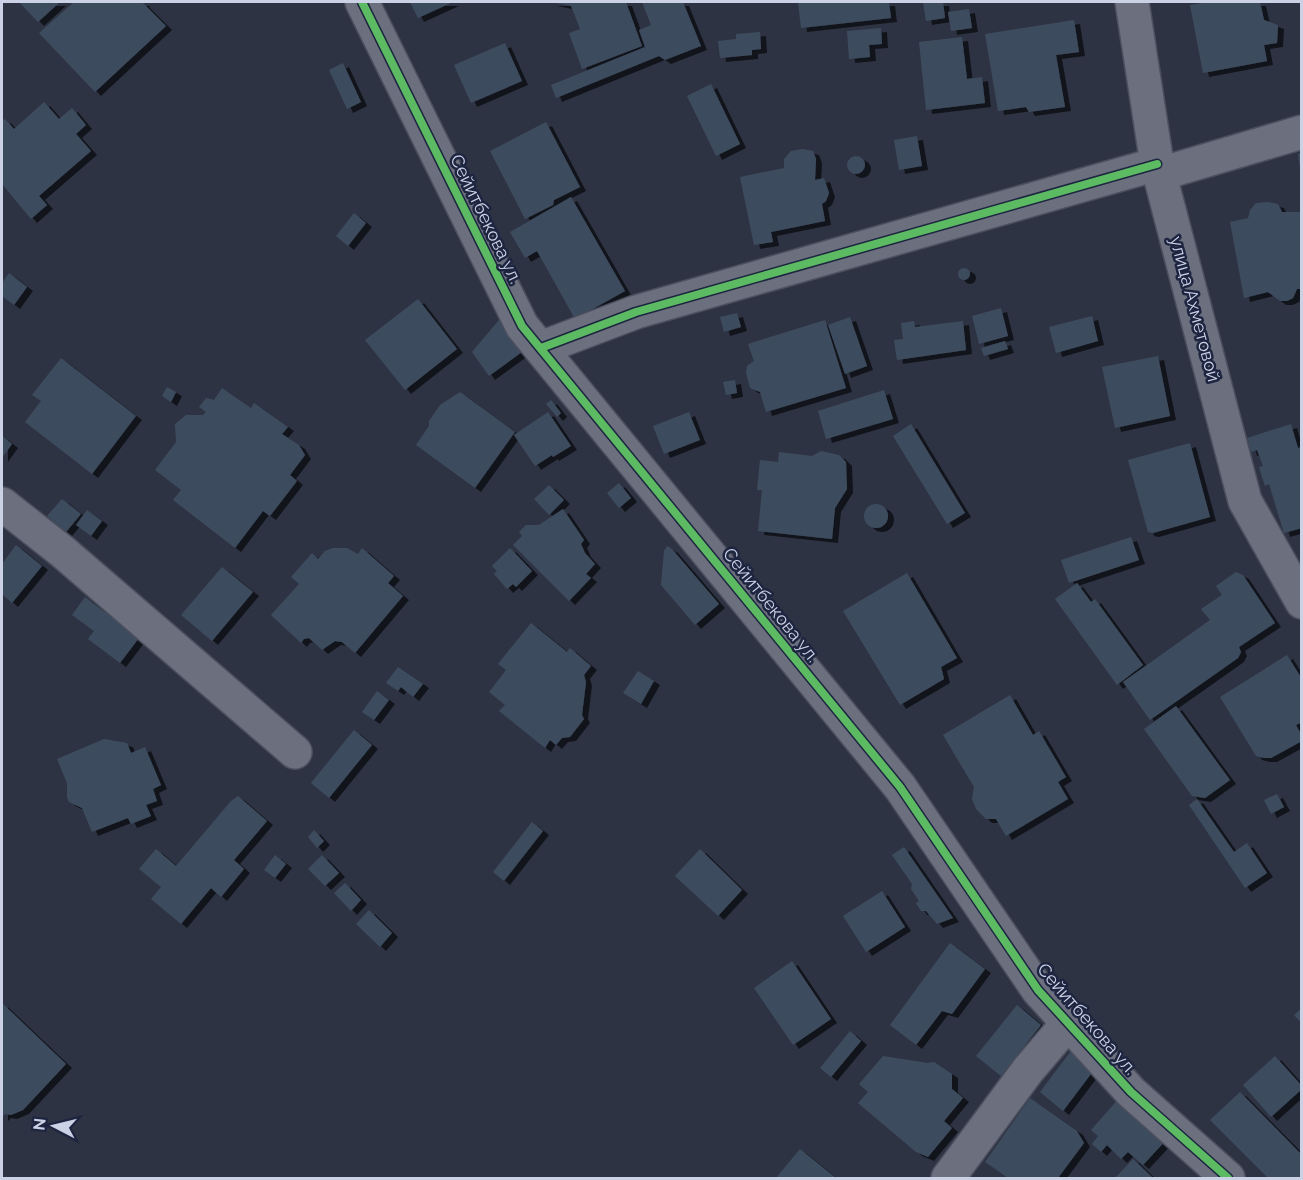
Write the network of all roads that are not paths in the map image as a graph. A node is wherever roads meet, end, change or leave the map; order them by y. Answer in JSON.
{"nodes":[{"id":1,"x":362,"y":2,"type":"edge"},
{"id":2,"x":1132,"y":2,"type":"edge"},
{"id":3,"x":1302,"y":132,"type":"edge"},
{"id":4,"x":1159,"y":169,"type":"junction"},
{"id":5,"x":541,"y":348,"type":"junction"},
{"id":6,"x":2,"y":504,"type":"edge"},
{"id":7,"x":1302,"y":602,"type":"edge"},
{"id":8,"x":295,"y":752,"type":"dead end"},
{"id":9,"x":1068,"y":1023,"type":"junction"},
{"id":10,"x":948,"y":1179,"type":"edge"},
{"id":11,"x":1228,"y":1179,"type":"edge"}],
"edges":[{"from":1,"to":5,"type":"street","name":"Сейитбекова ул."},
{"from":2,"to":4,"type":"street","name":"улица Ахметовой"},
{"from":3,"to":4,"type":"street"},
{"from":4,"to":5,"type":"street"},
{"from":4,"to":7,"type":"street","name":"улица Ахметовой"},
{"from":5,"to":9,"type":"street","name":"Сейитбекова ул."},
{"from":6,"to":8,"type":"street"},
{"from":9,"to":10,"type":"street"},
{"from":9,"to":11,"type":"street","name":"Сейитбекова ул."}]}
